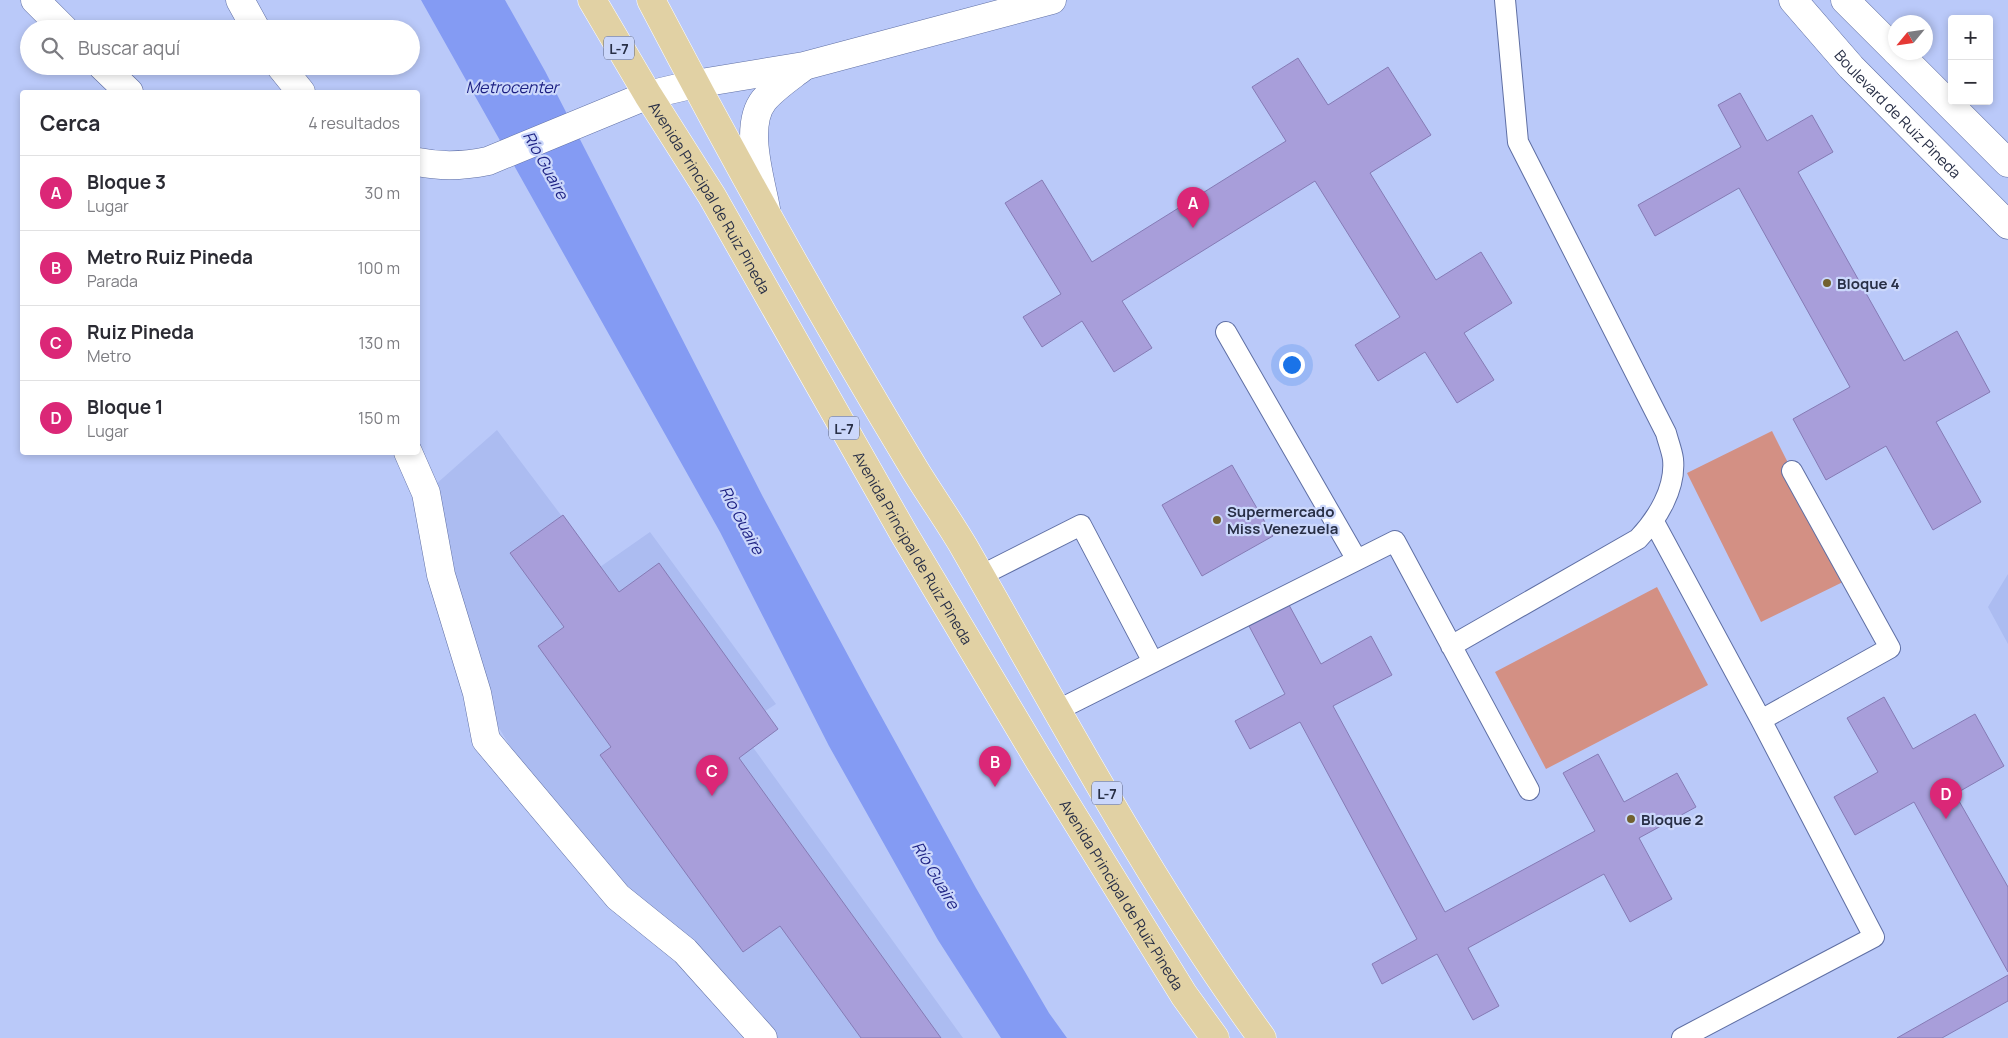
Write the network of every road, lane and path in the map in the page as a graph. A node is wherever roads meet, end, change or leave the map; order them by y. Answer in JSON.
{"nodes":[{"id":1,"x":35,"y":0,"type":"edge"},
{"id":2,"x":240,"y":0,"type":"edge"},
{"id":3,"x":592,"y":0,"type":"edge"},
{"id":4,"x":651,"y":0,"type":"edge"},
{"id":5,"x":1052,"y":0,"type":"edge"},
{"id":6,"x":1506,"y":0,"type":"edge"},
{"id":7,"x":1792,"y":0,"type":"edge"},
{"id":8,"x":1845,"y":0,"type":"edge"},
{"id":9,"x":55,"y":20,"type":"edge"},
{"id":10,"x":251,"y":20,"type":"edge"},
{"id":11,"x":1888,"y":44,"type":"edge"},
{"id":12,"x":1904,"y":60,"type":"edge"},
{"id":13,"x":804,"y":66,"type":"junction"},
{"id":14,"x":111,"y":75,"type":"edge"},
{"id":15,"x":288,"y":75,"type":"edge"},
{"id":16,"x":695,"y":84,"type":"junction"},
{"id":17,"x":127,"y":90,"type":"edge"},
{"id":18,"x":300,"y":90,"type":"edge"},
{"id":19,"x":648,"y":95,"type":"junction"},
{"id":20,"x":420,"y":162,"type":"edge"},
{"id":21,"x":2008,"y":163,"type":"edge"},
{"id":22,"x":768,"y":218,"type":"junction"},
{"id":23,"x":2008,"y":225,"type":"edge"},
{"id":24,"x":1226,"y":332,"type":"dead end"},
{"id":25,"x":409,"y":455,"type":"edge"},
{"id":26,"x":1792,"y":471,"type":"dead end"},
{"id":27,"x":1654,"y":522,"type":"junction"},
{"id":28,"x":1357,"y":560,"type":"junction"},
{"id":29,"x":980,"y":576,"type":"junction"},
{"id":30,"x":1451,"y":646,"type":"junction"},
{"id":31,"x":1153,"y":662,"type":"junction"},
{"id":32,"x":1058,"y":710,"type":"junction"},
{"id":33,"x":1760,"y":720,"type":"junction"},
{"id":34,"x":1529,"y":790,"type":"dead end"},
{"id":35,"x":763,"y":1038,"type":"edge"},
{"id":36,"x":1215,"y":1038,"type":"edge"},
{"id":37,"x":1262,"y":1038,"type":"edge"},
{"id":38,"x":1682,"y":1038,"type":"edge"}],
"edges":[{"from":1,"to":9,"type":"street"},
{"from":2,"to":10,"type":"street"},
{"from":3,"to":19,"type":"main road","name":"Avenida Principal de Ruiz Pineda","number":"L-7"},
{"from":4,"to":16,"type":"main road","number":"L-7"},
{"from":5,"to":13,"type":"street"},
{"from":6,"to":27,"type":"lane"},
{"from":7,"to":23,"type":"street","name":"Boulevard de Ruiz Pineda"},
{"from":8,"to":11,"type":"street"},
{"from":12,"to":21,"type":"street"},
{"from":13,"to":16,"type":"street"},
{"from":13,"to":22,"type":"street"},
{"from":14,"to":17,"type":"street"},
{"from":15,"to":18,"type":"street"},
{"from":16,"to":19,"type":"street"},
{"from":16,"to":22,"type":"main road","number":"L-7"},
{"from":19,"to":20,"type":"street"},
{"from":19,"to":36,"type":"main road","name":"Avenida Principal de Ruiz Pineda","number":"L-7"},
{"from":22,"to":29,"type":"main road","number":"L-7"},
{"from":24,"to":28,"type":"lane"},
{"from":25,"to":35,"type":"street"},
{"from":26,"to":33,"type":"lane"},
{"from":27,"to":30,"type":"lane"},
{"from":27,"to":33,"type":"lane"},
{"from":28,"to":30,"type":"lane"},
{"from":28,"to":31,"type":"lane"},
{"from":29,"to":31,"type":"lane"},
{"from":29,"to":32,"type":"main road","number":"L-7"},
{"from":30,"to":34,"type":"lane"},
{"from":31,"to":32,"type":"lane"},
{"from":32,"to":37,"type":"main road","number":"L-7"},
{"from":33,"to":38,"type":"lane"}]}
